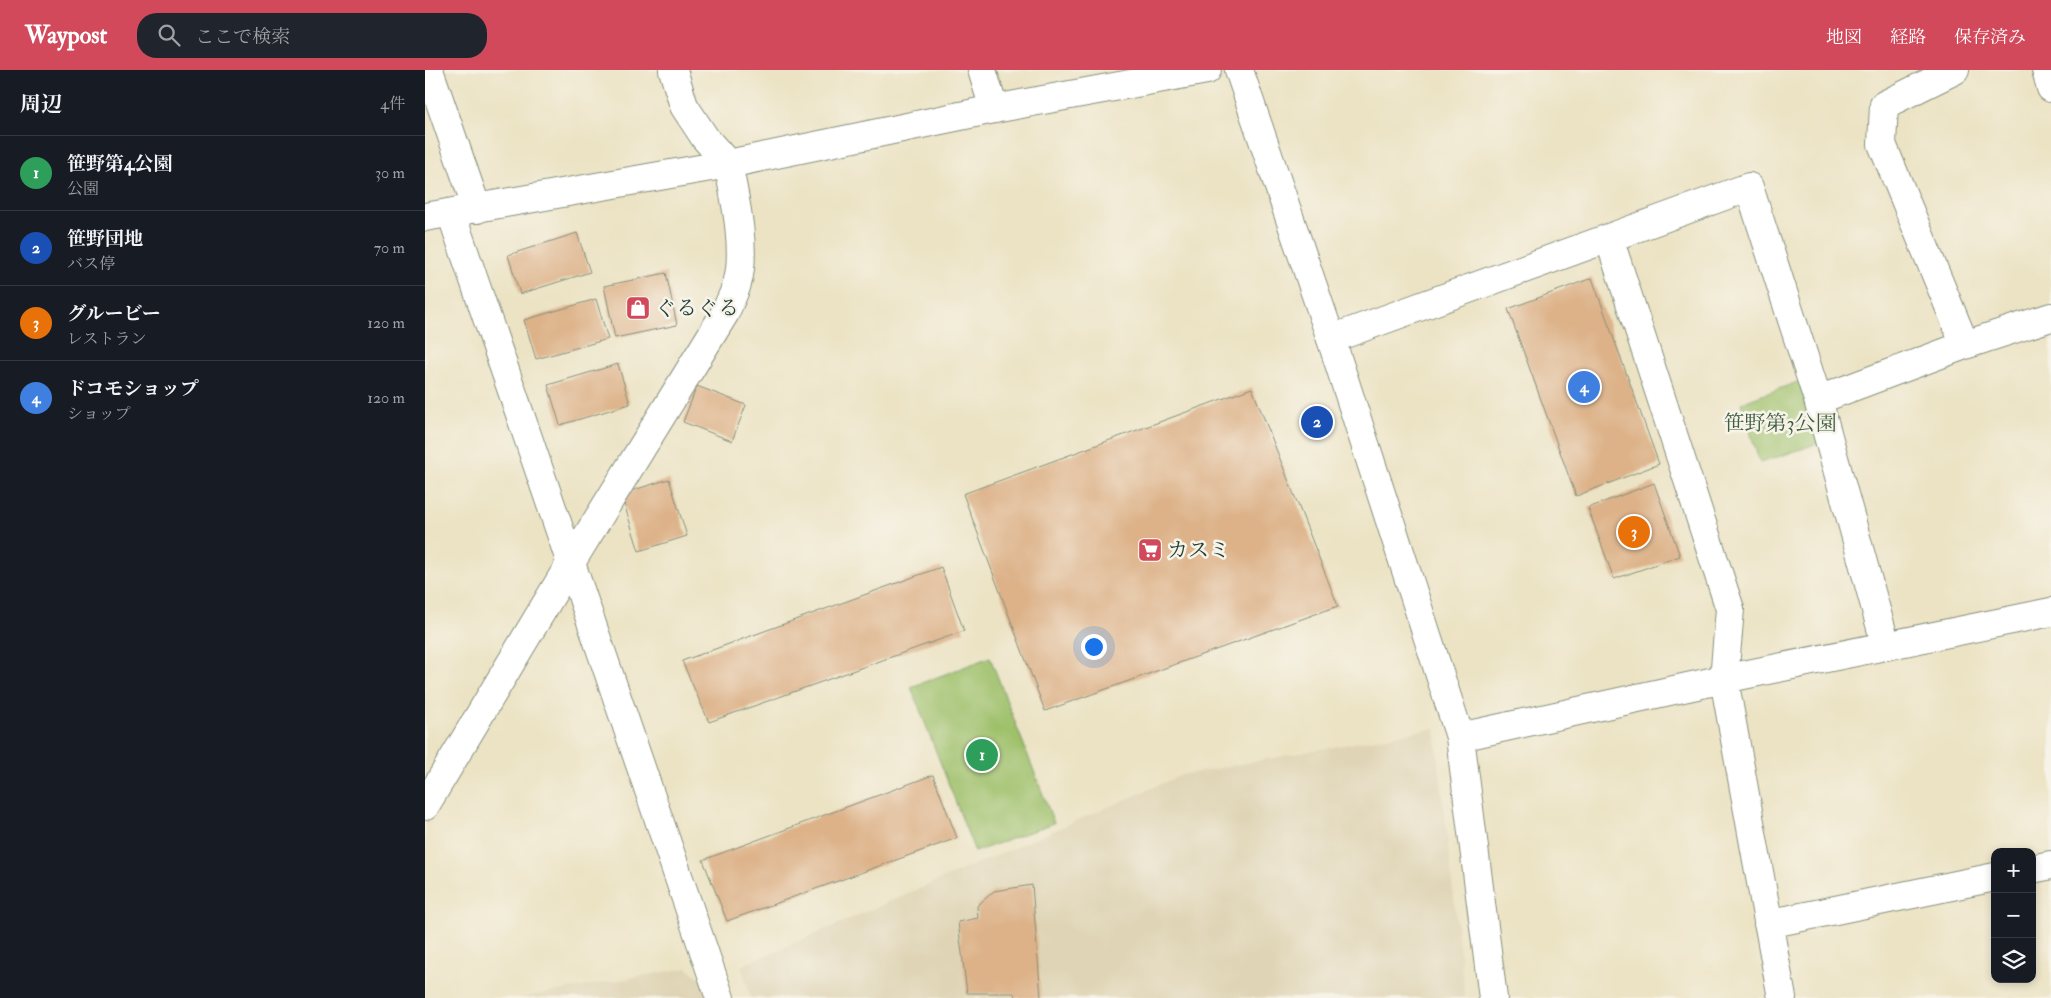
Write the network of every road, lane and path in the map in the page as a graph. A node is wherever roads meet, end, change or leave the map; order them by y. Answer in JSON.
{"nodes":[{"id":1,"x":429,"y":70,"type":"edge"},
{"id":2,"x":673,"y":70,"type":"edge"},
{"id":3,"x":982,"y":70,"type":"edge"},
{"id":4,"x":1207,"y":70,"type":"edge"},
{"id":5,"x":1239,"y":70,"type":"edge"},
{"id":6,"x":1955,"y":70,"type":"edge"},
{"id":7,"x":2046,"y":70,"type":"edge"},
{"id":8,"x":2051,"y":88,"type":"edge"},
{"id":9,"x":994,"y":109,"type":"junction"},
{"id":10,"x":728,"y":164,"type":"junction"},
{"id":11,"x":464,"y":211,"type":"junction"},
{"id":12,"x":425,"y":217,"type":"edge"},
{"id":13,"x":1609,"y":238,"type":"junction"},
{"id":14,"x":2051,"y":317,"type":"edge"},
{"id":15,"x":1331,"y":339,"type":"junction"},
{"id":16,"x":1965,"y":345,"type":"junction"},
{"id":17,"x":1818,"y":400,"type":"junction"},
{"id":18,"x":570,"y":564,"type":"junction"},
{"id":19,"x":2051,"y":612,"type":"edge"},
{"id":20,"x":1886,"y":646,"type":"junction"},
{"id":21,"x":1724,"y":679,"type":"junction"},
{"id":22,"x":1460,"y":737,"type":"junction"},
{"id":23,"x":425,"y":806,"type":"edge"},
{"id":24,"x":2051,"y":865,"type":"edge"},
{"id":25,"x":2036,"y":868,"type":"edge"},
{"id":26,"x":1991,"y":878,"type":"edge"},
{"id":27,"x":1768,"y":924,"type":"junction"},
{"id":28,"x":720,"y":998,"type":"edge"},
{"id":29,"x":1493,"y":998,"type":"edge"},
{"id":30,"x":1782,"y":998,"type":"edge"}],
"edges":[{"from":1,"to":11,"type":"street"},
{"from":2,"to":10,"type":"street"},
{"from":3,"to":9,"type":"street"},
{"from":4,"to":9,"type":"street"},
{"from":5,"to":15,"type":"street"},
{"from":6,"to":16,"type":"street"},
{"from":7,"to":8,"type":"street"},
{"from":9,"to":10,"type":"street"},
{"from":10,"to":11,"type":"street"},
{"from":10,"to":18,"type":"street"},
{"from":11,"to":12,"type":"street"},
{"from":11,"to":18,"type":"street"},
{"from":13,"to":15,"type":"street"},
{"from":13,"to":17,"type":"street"},
{"from":13,"to":21,"type":"street"},
{"from":14,"to":16,"type":"street"},
{"from":15,"to":22,"type":"street"},
{"from":16,"to":17,"type":"street"},
{"from":17,"to":20,"type":"street"},
{"from":18,"to":23,"type":"street"},
{"from":18,"to":28,"type":"street"},
{"from":19,"to":20,"type":"street"},
{"from":20,"to":21,"type":"street"},
{"from":21,"to":22,"type":"street"},
{"from":21,"to":27,"type":"street"},
{"from":22,"to":29,"type":"street"},
{"from":24,"to":25,"type":"street"},
{"from":26,"to":27,"type":"street"},
{"from":27,"to":30,"type":"street"}]}
